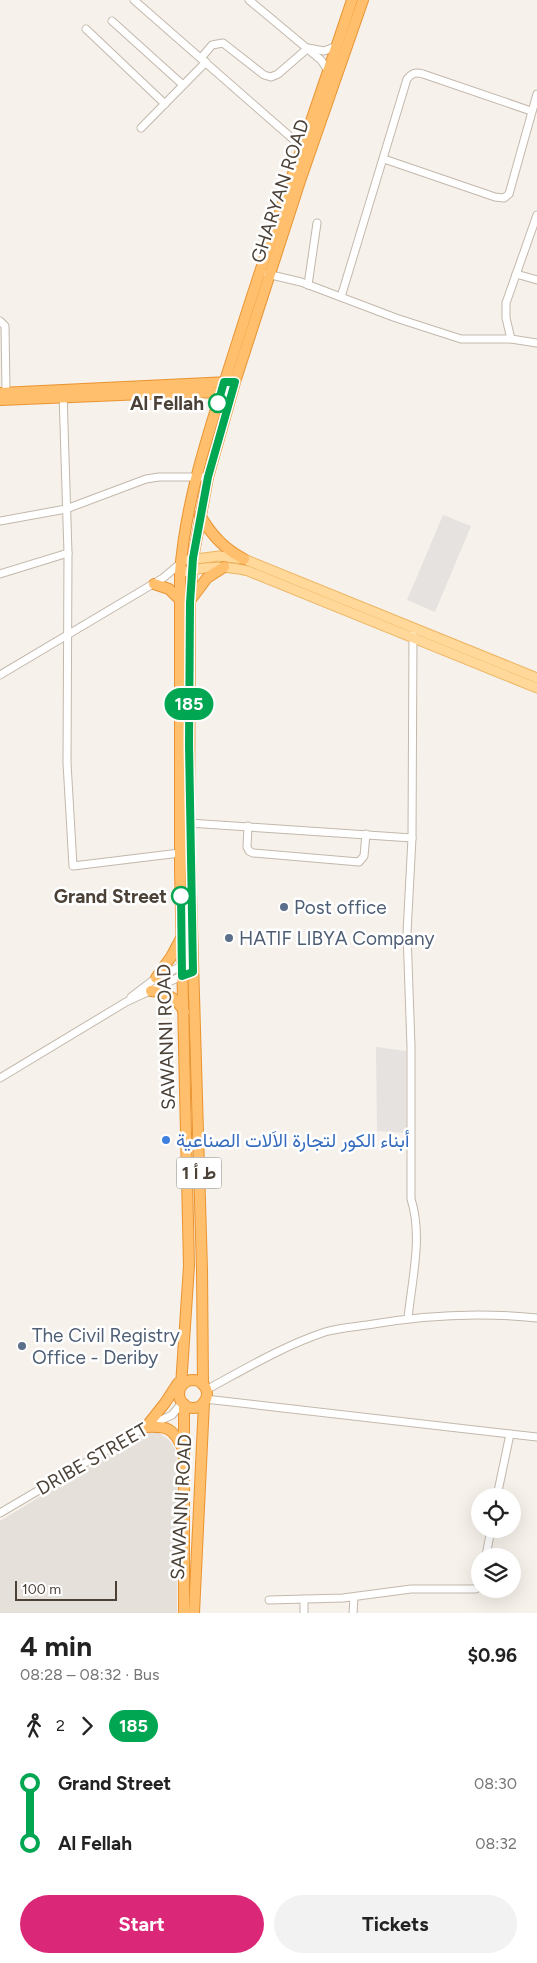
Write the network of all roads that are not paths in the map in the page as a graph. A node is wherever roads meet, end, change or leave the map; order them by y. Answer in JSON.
{"nodes":[{"id":1,"x":134,"y":0,"type":"edge"},
{"id":2,"x":249,"y":0,"type":"edge"},
{"id":3,"x":352,"y":0,"type":"edge"},
{"id":4,"x":363,"y":0,"type":"edge"},
{"id":5,"x":112,"y":21,"type":"dead end"},
{"id":6,"x":86,"y":29,"type":"dead end"},
{"id":7,"x":336,"y":46,"type":"junction"},
{"id":8,"x":308,"y":48,"type":"junction"},
{"id":9,"x":204,"y":60,"type":"junction"},
{"id":10,"x":329,"y":72,"type":"junction"},
{"id":11,"x":183,"y":85,"type":"junction"},
{"id":12,"x":537,"y":94,"type":"edge"},
{"id":13,"x":165,"y":104,"type":"junction"},
{"id":14,"x":532,"y":111,"type":"junction"},
{"id":15,"x":141,"y":128,"type":"dead end"},
{"id":16,"x":302,"y":147,"type":"junction"},
{"id":17,"x":384,"y":159,"type":"junction"},
{"id":18,"x":537,"y":215,"type":"edge"},
{"id":19,"x":317,"y":222,"type":"dead end"},
{"id":20,"x":259,"y":273,"type":"junction"},
{"id":21,"x":516,"y":274,"type":"junction"},
{"id":22,"x":271,"y":275,"type":"junction"},
{"id":23,"x":537,"y":280,"type":"edge"},
{"id":24,"x":308,"y":285,"type":"junction"},
{"id":25,"x":341,"y":297,"type":"junction"},
{"id":26,"x":0,"y":321,"type":"edge"},
{"id":27,"x":511,"y":340,"type":"junction"},
{"id":28,"x":537,"y":344,"type":"edge"},
{"id":29,"x":3,"y":352,"type":"edge"},
{"id":30,"x":230,"y":382,"type":"junction"},
{"id":31,"x":226,"y":393,"type":"junction"},
{"id":32,"x":63,"y":394,"type":"junction"},
{"id":33,"x":2,"y":395,"type":"edge"},
{"id":34,"x":195,"y":476,"type":"junction"},
{"id":35,"x":208,"y":477,"type":"junction"},
{"id":36,"x":66,"y":509,"type":"junction"},
{"id":37,"x":200,"y":515,"type":"junction"},
{"id":38,"x":0,"y":521,"type":"edge"},
{"id":39,"x":68,"y":553,"type":"junction"},
{"id":40,"x":193,"y":558,"type":"junction"},
{"id":41,"x":244,"y":559,"type":"junction"},
{"id":42,"x":181,"y":563,"type":"junction"},
{"id":43,"x":224,"y":567,"type":"junction"},
{"id":44,"x":192,"y":570,"type":"junction"},
{"id":45,"x":0,"y":574,"type":"edge"},
{"id":46,"x":180,"y":574,"type":"junction"},
{"id":47,"x":163,"y":578,"type":"junction"},
{"id":48,"x":154,"y":584,"type":"junction"},
{"id":49,"x":185,"y":602,"type":"junction"},
{"id":50,"x":412,"y":628,"type":"junction"},
{"id":51,"x":67,"y":634,"type":"junction"},
{"id":52,"x":413,"y":639,"type":"junction"},
{"id":53,"x":0,"y":675,"type":"edge"},
{"id":54,"x":537,"y":678,"type":"edge"},
{"id":55,"x":537,"y":688,"type":"edge"},
{"id":56,"x":189,"y":823,"type":"junction"},
{"id":57,"x":248,"y":826,"type":"junction"},
{"id":58,"x":366,"y":834,"type":"junction"},
{"id":59,"x":412,"y":838,"type":"junction"},
{"id":60,"x":180,"y":853,"type":"junction"},
{"id":61,"x":182,"y":934,"type":"junction"},
{"id":62,"x":193,"y":966,"type":"junction"},
{"id":63,"x":182,"y":971,"type":"junction"},
{"id":64,"x":156,"y":978,"type":"junction"},
{"id":65,"x":151,"y":991,"type":"junction"},
{"id":66,"x":126,"y":1002,"type":"junction"},
{"id":67,"x":184,"y":1013,"type":"junction"},
{"id":68,"x":0,"y":1078,"type":"edge"},
{"id":69,"x":408,"y":1318,"type":"junction"},
{"id":70,"x":537,"y":1318,"type":"edge"},
{"id":71,"x":182,"y":1374,"type":"junction"},
{"id":72,"x":181,"y":1386,"type":"junction"},
{"id":73,"x":204,"y":1394,"type":"junction"},
{"id":74,"x":183,"y":1404,"type":"junction"},
{"id":75,"x":146,"y":1427,"type":"junction"},
{"id":76,"x":510,"y":1434,"type":"junction"},
{"id":77,"x":537,"y":1436,"type":"edge"},
{"id":78,"x":183,"y":1450,"type":"junction"},
{"id":79,"x":500,"y":1488,"type":"edge"},
{"id":80,"x":0,"y":1513,"type":"edge"},
{"id":81,"x":471,"y":1589,"type":"edge"},
{"id":82,"x":354,"y":1597,"type":"junction"},
{"id":83,"x":304,"y":1599,"type":"junction"},
{"id":84,"x":269,"y":1600,"type":"dead end"},
{"id":85,"x":184,"y":1613,"type":"edge"},
{"id":86,"x":194,"y":1613,"type":"edge"},
{"id":87,"x":304,"y":1613,"type":"edge"},
{"id":88,"x":353,"y":1613,"type":"edge"}],
"edges":[{"from":1,"to":9,"type":"street"},
{"from":2,"to":8,"type":"street"},
{"from":3,"to":7,"type":"highway","name":"GHARYAN ROAD"},
{"from":4,"to":22,"type":"highway","name":"GHARYAN ROAD"},
{"from":5,"to":11,"type":"street"},
{"from":6,"to":13,"type":"street"},
{"from":7,"to":8,"type":"street"},
{"from":7,"to":10,"type":"highway","name":"GHARYAN ROAD"},
{"from":8,"to":9,"type":"street"},
{"from":8,"to":10,"type":"street"},
{"from":9,"to":11,"type":"street"},
{"from":9,"to":16,"type":"street"},
{"from":10,"to":16,"type":"highway","name":"GHARYAN ROAD"},
{"from":11,"to":13,"type":"street"},
{"from":12,"to":14,"type":"street"},
{"from":13,"to":15,"type":"street"},
{"from":14,"to":17,"type":"street"},
{"from":14,"to":17,"type":"street"},
{"from":16,"to":20,"type":"highway","name":"GHARYAN ROAD"},
{"from":17,"to":25,"type":"street"},
{"from":18,"to":21,"type":"street"},
{"from":19,"to":24,"type":"street"},
{"from":20,"to":22,"type":"street"},
{"from":20,"to":30,"type":"highway","name":"GHARYAN ROAD"},
{"from":21,"to":23,"type":"street"},
{"from":21,"to":27,"type":"street"},
{"from":22,"to":24,"type":"street"},
{"from":22,"to":30,"type":"highway","name":"GHARYAN ROAD"},
{"from":24,"to":25,"type":"street"},
{"from":25,"to":27,"type":"street"},
{"from":26,"to":29,"type":"street"},
{"from":27,"to":28,"type":"street"},
{"from":29,"to":33,"type":"street"},
{"from":30,"to":31,"type":"highway","name":"GHARYAN ROAD"},
{"from":30,"to":32,"type":"highway"},
{"from":31,"to":32,"type":"highway"},
{"from":31,"to":34,"type":"highway","name":"SAWANNI ROAD","number":"ط أ 1"},
{"from":31,"to":35,"type":"highway","name":"SAWANNI ROAD"},
{"from":32,"to":33,"type":"highway"},
{"from":32,"to":36,"type":"street"},
{"from":34,"to":35,"type":"street"},
{"from":34,"to":36,"type":"street"},
{"from":34,"to":42,"type":"highway","name":"SAWANNI ROAD","number":"ط أ 1"},
{"from":35,"to":37,"type":"highway","name":"SAWANNI ROAD"},
{"from":36,"to":38,"type":"street"},
{"from":36,"to":39,"type":"street"},
{"from":37,"to":40,"type":"highway","name":"SAWANNI ROAD"},
{"from":37,"to":41,"type":"highway"},
{"from":39,"to":45,"type":"street"},
{"from":39,"to":51,"type":"street"},
{"from":40,"to":41,"type":"main road"},
{"from":40,"to":42,"type":"main road"},
{"from":40,"to":44,"type":"highway","name":"SAWANNI ROAD"},
{"from":41,"to":50,"type":"main road"},
{"from":42,"to":46,"type":"highway","name":"SAWANNI ROAD","number":"ط أ 1"},
{"from":42,"to":47,"type":"street"},
{"from":43,"to":44,"type":"main road"},
{"from":43,"to":49,"type":"highway"},
{"from":43,"to":52,"type":"main road"},
{"from":44,"to":46,"type":"main road"},
{"from":44,"to":49,"type":"highway","name":"SAWANNI ROAD"},
{"from":46,"to":47,"type":"street"},
{"from":46,"to":49,"type":"highway","name":"SAWANNI ROAD","number":"ط أ 1"},
{"from":47,"to":48,"type":"street"},
{"from":48,"to":49,"type":"highway"},
{"from":48,"to":51,"type":"street"},
{"from":49,"to":56,"type":"highway","name":"SAWANNI ROAD"},
{"from":49,"to":60,"type":"highway","name":"SAWANNI ROAD","number":"ط أ 1"},
{"from":50,"to":52,"type":"street"},
{"from":50,"to":54,"type":"main road"},
{"from":51,"to":53,"type":"street"},
{"from":51,"to":60,"type":"street"},
{"from":52,"to":55,"type":"main road"},
{"from":52,"to":59,"type":"street"},
{"from":56,"to":57,"type":"street"},
{"from":56,"to":62,"type":"highway","name":"SAWANNI ROAD"},
{"from":57,"to":58,"type":"street"},
{"from":57,"to":58,"type":"street"},
{"from":58,"to":59,"type":"street"},
{"from":59,"to":69,"type":"street"},
{"from":60,"to":61,"type":"highway","name":"SAWANNI ROAD","number":"ط أ 1"},
{"from":61,"to":63,"type":"highway","name":"SAWANNI ROAD","number":"ط أ 1"},
{"from":61,"to":64,"type":"highway"},
{"from":62,"to":63,"type":"street"},
{"from":62,"to":73,"type":"highway","name":"SAWANNI ROAD","number":"ط أ 1"},
{"from":63,"to":64,"type":"street"},
{"from":63,"to":65,"type":"street"},
{"from":63,"to":67,"type":"highway","name":"SAWANNI ROAD","number":"ط أ 1"},
{"from":64,"to":66,"type":"street"},
{"from":65,"to":66,"type":"street"},
{"from":65,"to":67,"type":"highway"},
{"from":66,"to":68,"type":"street"},
{"from":67,"to":71,"type":"highway","name":"SAWANNI ROAD","number":"ط أ 1"},
{"from":69,"to":70,"type":"street"},
{"from":69,"to":73,"type":"street"},
{"from":71,"to":72,"type":"highway","name":"SAWANNI ROAD","number":"ط أ 1"},
{"from":71,"to":75,"type":"highway"},
{"from":72,"to":73,"type":"highway"},
{"from":72,"to":74,"type":"highway","name":"SAWANNI ROAD"},
{"from":73,"to":74,"type":"highway","name":"SAWANNI ROAD"},
{"from":73,"to":76,"type":"street"},
{"from":73,"to":86,"type":"highway","name":"SAWANNI ROAD","number":"ط أ 1"},
{"from":74,"to":75,"type":"street","name":"DRIBE STREET"},
{"from":74,"to":78,"type":"highway","name":"SAWANNI ROAD"},
{"from":75,"to":78,"type":"highway"},
{"from":75,"to":80,"type":"street","name":"DRIBE STREET"},
{"from":76,"to":77,"type":"street"},
{"from":76,"to":79,"type":"street"},
{"from":78,"to":85,"type":"highway","name":"SAWANNI ROAD"},
{"from":81,"to":82,"type":"street"},
{"from":82,"to":83,"type":"street"},
{"from":82,"to":88,"type":"street"},
{"from":83,"to":84,"type":"street"},
{"from":83,"to":87,"type":"street"}]}
